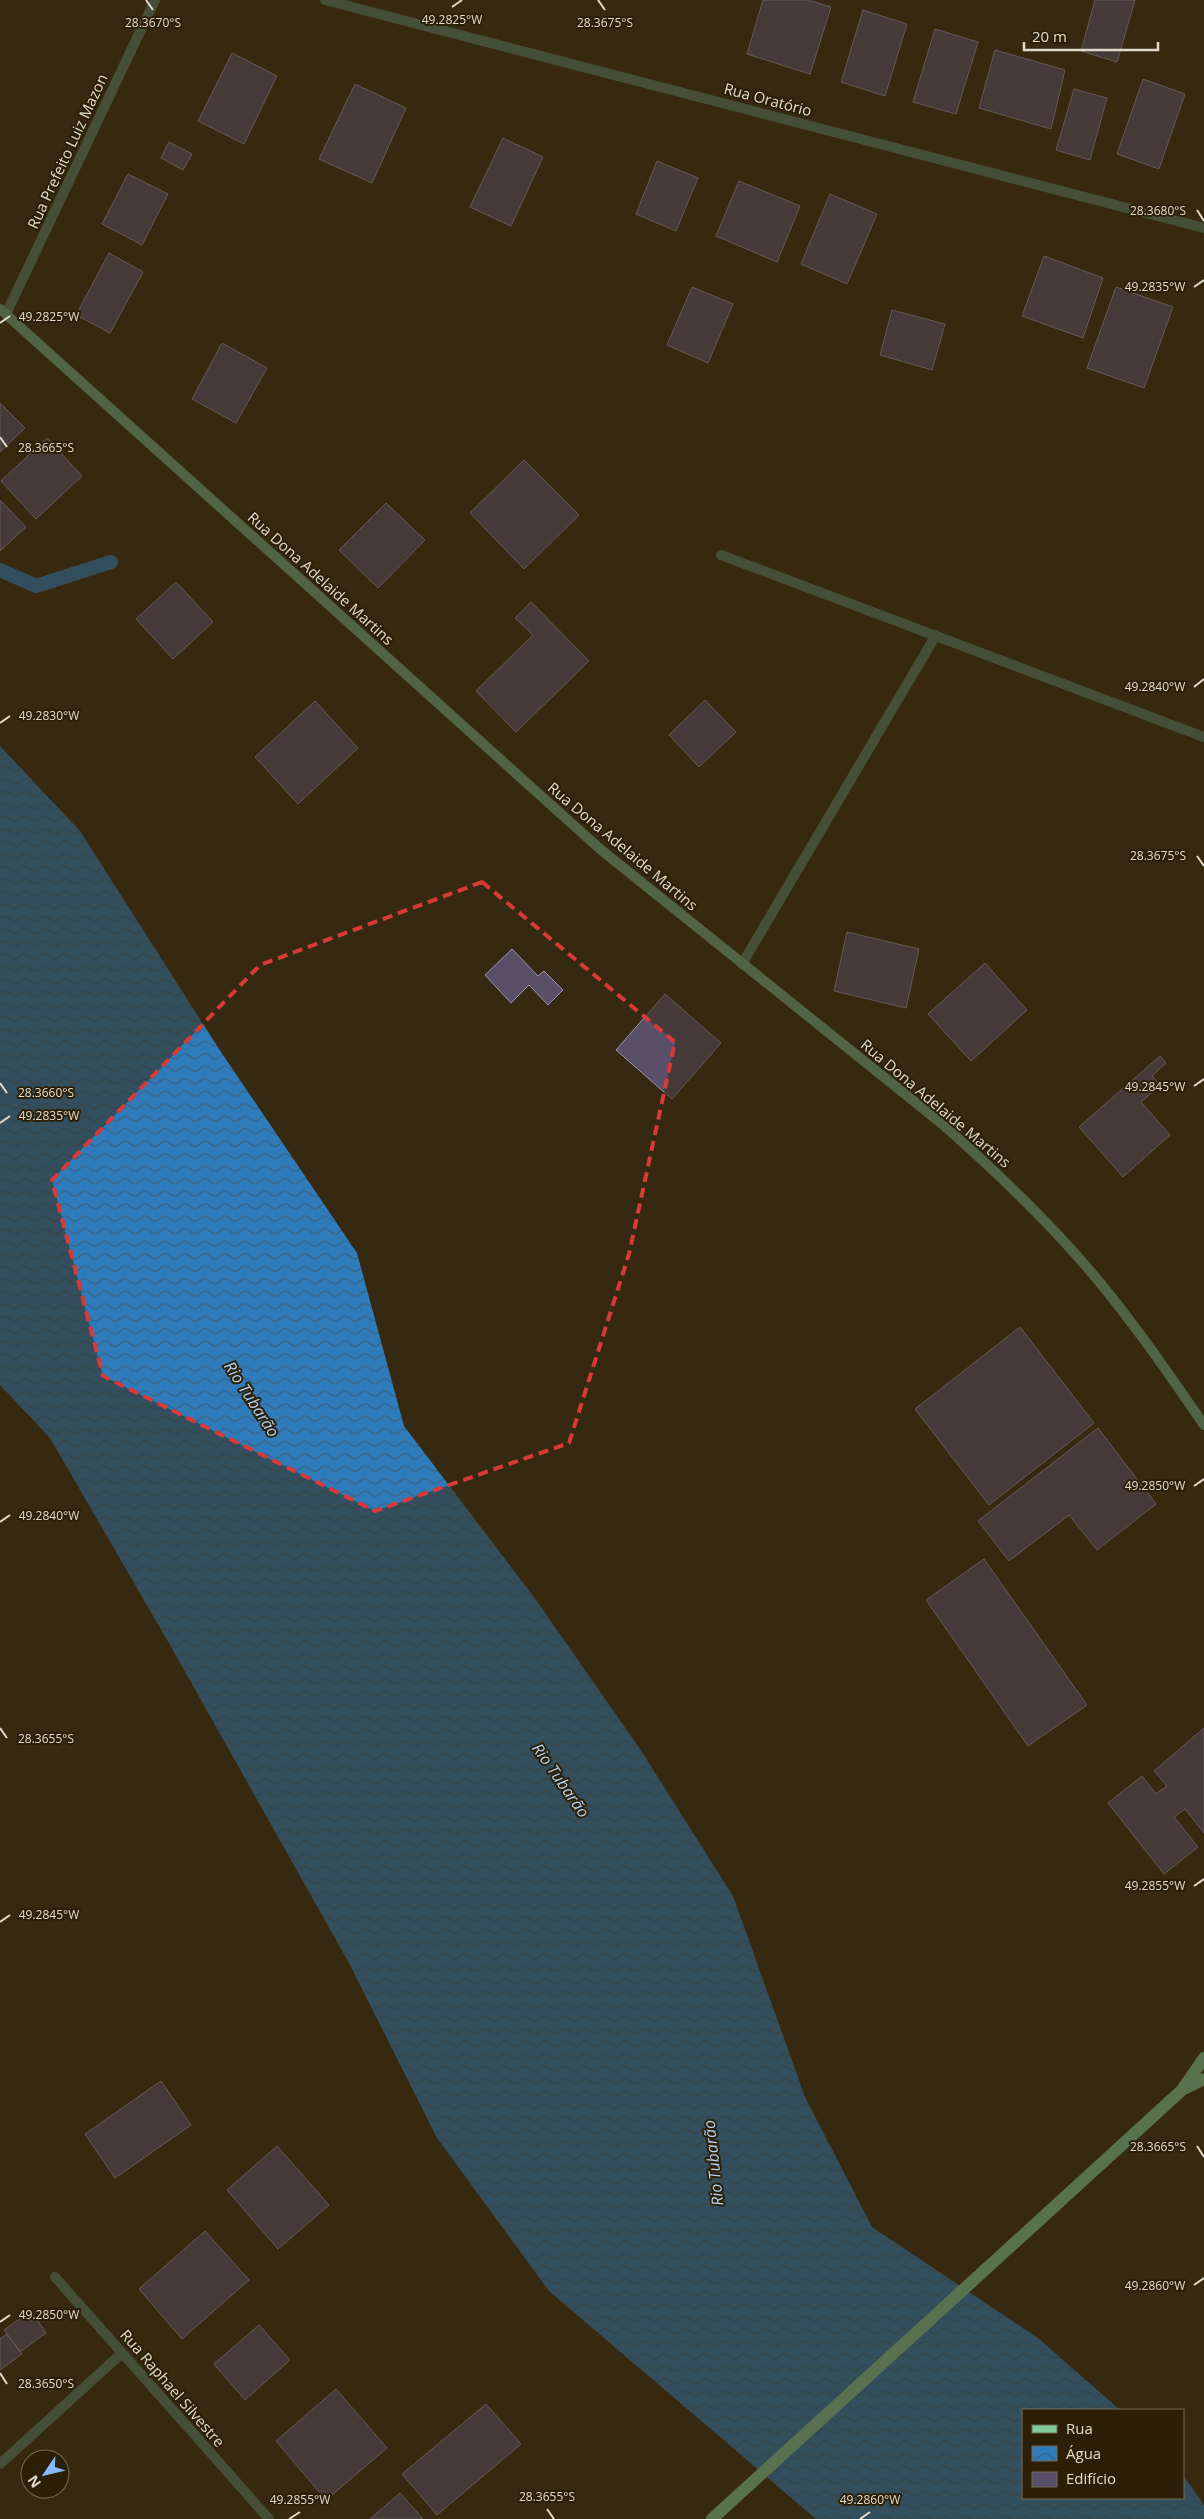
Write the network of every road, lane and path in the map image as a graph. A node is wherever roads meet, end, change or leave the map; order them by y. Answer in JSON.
{"nodes":[{"id":1,"x":155,"y":0,"type":"edge"},
{"id":2,"x":325,"y":0,"type":"edge"},
{"id":3,"x":1204,"y":228,"type":"edge"},
{"id":4,"x":3,"y":312,"type":"edge"},
{"id":5,"x":721,"y":555,"type":"dead end"},
{"id":6,"x":936,"y":635,"type":"junction"},
{"id":7,"x":1204,"y":737,"type":"edge"},
{"id":8,"x":742,"y":964,"type":"junction"},
{"id":9,"x":1204,"y":1425,"type":"edge"},
{"id":10,"x":1204,"y":2058,"type":"edge"},
{"id":11,"x":1204,"y":2079,"type":"edge"},
{"id":12,"x":1182,"y":2090,"type":"junction"},
{"id":13,"x":55,"y":2277,"type":"dead end"},
{"id":14,"x":122,"y":2353,"type":"junction"},
{"id":15,"x":0,"y":2464,"type":"edge"},
{"id":16,"x":269,"y":2519,"type":"edge"},
{"id":17,"x":712,"y":2519,"type":"edge"}],
"edges":[{"from":1,"to":4,"type":"street","name":"Rua Prefeito Luiz Mazon"},
{"from":2,"to":3,"type":"street","name":"Rua Oratório"},
{"from":4,"to":8,"type":"street","name":"Rua Dona Adelaide Martins"},
{"from":5,"to":6,"type":"street"},
{"from":6,"to":7,"type":"street"},
{"from":6,"to":8,"type":"street"},
{"from":8,"to":9,"type":"street","name":"Rua Dona Adelaide Martins"},
{"from":10,"to":12,"type":"main road"},
{"from":11,"to":12,"type":"main road"},
{"from":12,"to":17,"type":"main road"},
{"from":13,"to":14,"type":"street","name":"Rua Raphael Silvestre"},
{"from":14,"to":15,"type":"street"},
{"from":14,"to":16,"type":"street","name":"Rua Raphael Silvestre"}]}
